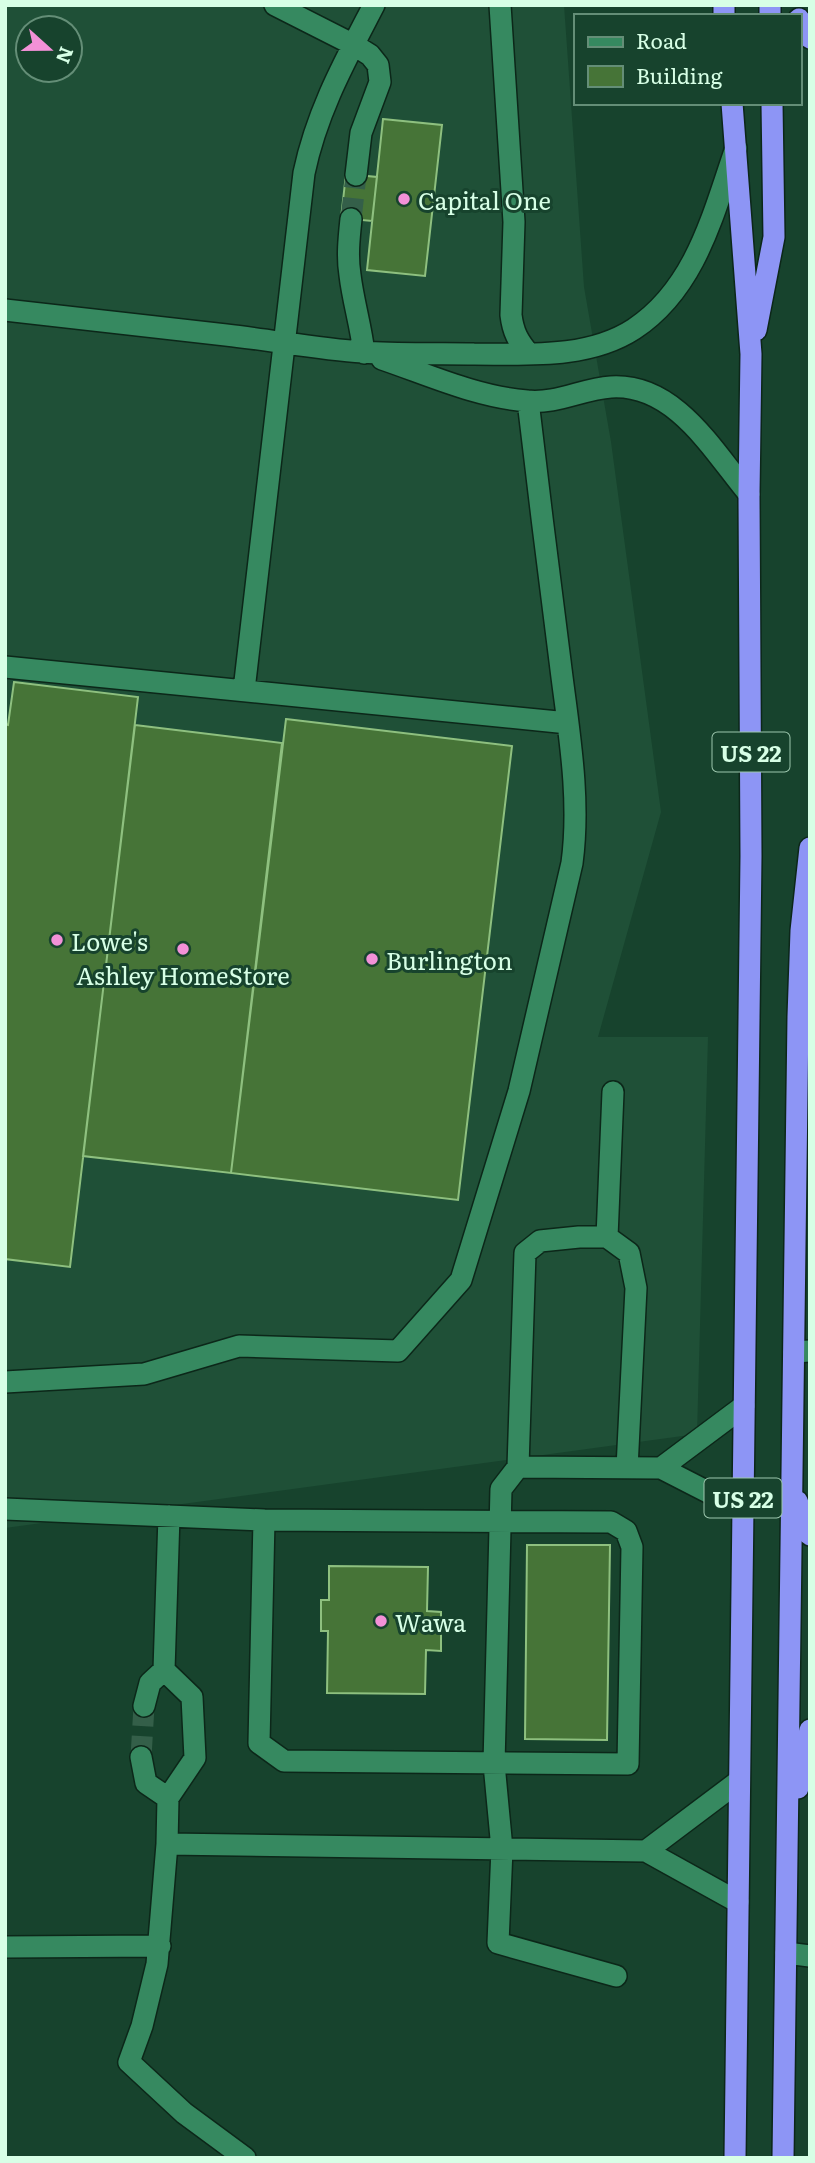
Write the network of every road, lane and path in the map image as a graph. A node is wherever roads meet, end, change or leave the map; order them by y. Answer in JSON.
{"nodes":[{"id":1,"x":275,"y":5,"type":"edge"},
{"id":2,"x":374,"y":5,"type":"edge"},
{"id":3,"x":500,"y":5,"type":"edge"},
{"id":4,"x":801,"y":21,"type":"edge"},
{"id":5,"x":810,"y":38,"type":"edge"},
{"id":6,"x":354,"y":45,"type":"junction"},
{"id":7,"x":732,"y":105,"type":"edge"},
{"id":8,"x":772,"y":105,"type":"edge"},
{"id":9,"x":736,"y":148,"type":"junction"},
{"id":10,"x":356,"y":175,"type":"tunnel mouth"},
{"id":11,"x":351,"y":219,"type":"tunnel mouth"},
{"id":12,"x":5,"y":310,"type":"edge"},
{"id":13,"x":284,"y":342,"type":"junction"},
{"id":14,"x":364,"y":353,"type":"junction"},
{"id":15,"x":529,"y":354,"type":"junction"},
{"id":16,"x":751,"y":354,"type":"junction"},
{"id":17,"x":528,"y":401,"type":"junction"},
{"id":18,"x":749,"y":494,"type":"junction"},
{"id":19,"x":5,"y":667,"type":"edge"},
{"id":20,"x":244,"y":690,"type":"junction"},
{"id":21,"x":568,"y":723,"type":"junction"},
{"id":22,"x":810,"y":848,"type":"edge"},
{"id":23,"x":806,"y":928,"type":"edge"},
{"id":24,"x":613,"y":1092,"type":"dead end"},
{"id":25,"x":803,"y":1224,"type":"edge"},
{"id":26,"x":607,"y":1237,"type":"junction"},
{"id":27,"x":802,"y":1351,"type":"edge"},
{"id":28,"x":5,"y":1382,"type":"edge"},
{"id":29,"x":744,"y":1406,"type":"junction"},
{"id":30,"x":518,"y":1467,"type":"junction"},
{"id":31,"x":626,"y":1468,"type":"junction"},
{"id":32,"x":661,"y":1468,"type":"junction"},
{"id":33,"x":792,"y":1489,"type":"junction"},
{"id":34,"x":5,"y":1509,"type":"edge"},
{"id":35,"x":743,"y":1510,"type":"junction"},
{"id":36,"x":169,"y":1516,"type":"junction"},
{"id":37,"x":264,"y":1520,"type":"junction"},
{"id":38,"x":501,"y":1523,"type":"junction"},
{"id":39,"x":810,"y":1535,"type":"edge"},
{"id":40,"x":164,"y":1670,"type":"junction"},
{"id":41,"x":144,"y":1706,"type":"tunnel mouth"},
{"id":42,"x":810,"y":1730,"type":"edge"},
{"id":43,"x":141,"y":1757,"type":"tunnel mouth"},
{"id":44,"x":494,"y":1764,"type":"junction"},
{"id":45,"x":739,"y":1781,"type":"junction"},
{"id":46,"x":168,"y":1798,"type":"junction"},
{"id":47,"x":788,"y":1838,"type":"junction"},
{"id":48,"x":167,"y":1844,"type":"junction"},
{"id":49,"x":502,"y":1849,"type":"junction"},
{"id":50,"x":646,"y":1851,"type":"junction"},
{"id":51,"x":738,"y":1902,"type":"junction"},
{"id":52,"x":160,"y":1946,"type":"junction"},
{"id":53,"x":5,"y":1947,"type":"edge"},
{"id":54,"x":786,"y":1953,"type":"junction"},
{"id":55,"x":810,"y":1955,"type":"edge"},
{"id":56,"x":616,"y":1976,"type":"dead end"},
{"id":57,"x":245,"y":2158,"type":"edge"},
{"id":58,"x":735,"y":2158,"type":"edge"},
{"id":59,"x":783,"y":2158,"type":"edge"}],
"edges":[{"from":1,"to":6,"type":"lane"},
{"from":2,"to":6,"type":"lane"},
{"from":3,"to":15,"type":"lane"},
{"from":4,"to":5,"type":"highway"},
{"from":6,"to":10,"type":"lane"},
{"from":6,"to":13,"type":"lane"},
{"from":7,"to":9,"type":"highway","number":"US 22"},
{"from":8,"to":16,"type":"highway"},
{"from":9,"to":15,"type":"lane"},
{"from":9,"to":16,"type":"highway","number":"US 22"},
{"from":11,"to":14,"type":"lane"},
{"from":12,"to":13,"type":"lane"},
{"from":13,"to":14,"type":"lane"},
{"from":13,"to":20,"type":"lane"},
{"from":14,"to":15,"type":"lane"},
{"from":14,"to":17,"type":"lane"},
{"from":16,"to":18,"type":"highway","number":"US 22"},
{"from":17,"to":18,"type":"lane"},
{"from":17,"to":21,"type":"lane"},
{"from":18,"to":29,"type":"highway","number":"US 22"},
{"from":19,"to":20,"type":"lane"},
{"from":20,"to":21,"type":"lane"},
{"from":21,"to":28,"type":"lane"},
{"from":22,"to":23,"type":"highway","number":"US 22"},
{"from":23,"to":25,"type":"highway","number":"US 22"},
{"from":24,"to":26,"type":"lane"},
{"from":25,"to":27,"type":"highway","number":"US 22"},
{"from":26,"to":30,"type":"lane"},
{"from":26,"to":31,"type":"lane"},
{"from":27,"to":33,"type":"highway","number":"US 22"},
{"from":29,"to":32,"type":"lane"},
{"from":29,"to":35,"type":"highway","number":"US 22"},
{"from":30,"to":31,"type":"lane"},
{"from":30,"to":38,"type":"lane"},
{"from":31,"to":32,"type":"lane"},
{"from":32,"to":35,"type":"lane"},
{"from":33,"to":39,"type":"highway"},
{"from":33,"to":47,"type":"highway","number":"US 22"},
{"from":34,"to":36,"type":"lane"},
{"from":35,"to":45,"type":"highway","number":"US 22"},
{"from":36,"to":37,"type":"lane"},
{"from":36,"to":40,"type":"lane"},
{"from":37,"to":38,"type":"lane"},
{"from":37,"to":44,"type":"lane"},
{"from":38,"to":44,"type":"lane"},
{"from":38,"to":44,"type":"lane"},
{"from":40,"to":41,"type":"lane"},
{"from":40,"to":46,"type":"lane"},
{"from":42,"to":47,"type":"highway"},
{"from":43,"to":46,"type":"lane"},
{"from":44,"to":49,"type":"lane"},
{"from":45,"to":50,"type":"lane"},
{"from":45,"to":51,"type":"highway","number":"US 22"},
{"from":46,"to":48,"type":"lane"},
{"from":47,"to":54,"type":"highway","number":"US 22"},
{"from":48,"to":49,"type":"lane"},
{"from":48,"to":52,"type":"lane"},
{"from":49,"to":50,"type":"lane"},
{"from":49,"to":56,"type":"lane"},
{"from":50,"to":51,"type":"lane"},
{"from":51,"to":58,"type":"highway","number":"US 22"},
{"from":52,"to":53,"type":"lane"},
{"from":52,"to":57,"type":"lane"},
{"from":54,"to":55,"type":"lane"},
{"from":54,"to":59,"type":"highway","number":"US 22"}]}
